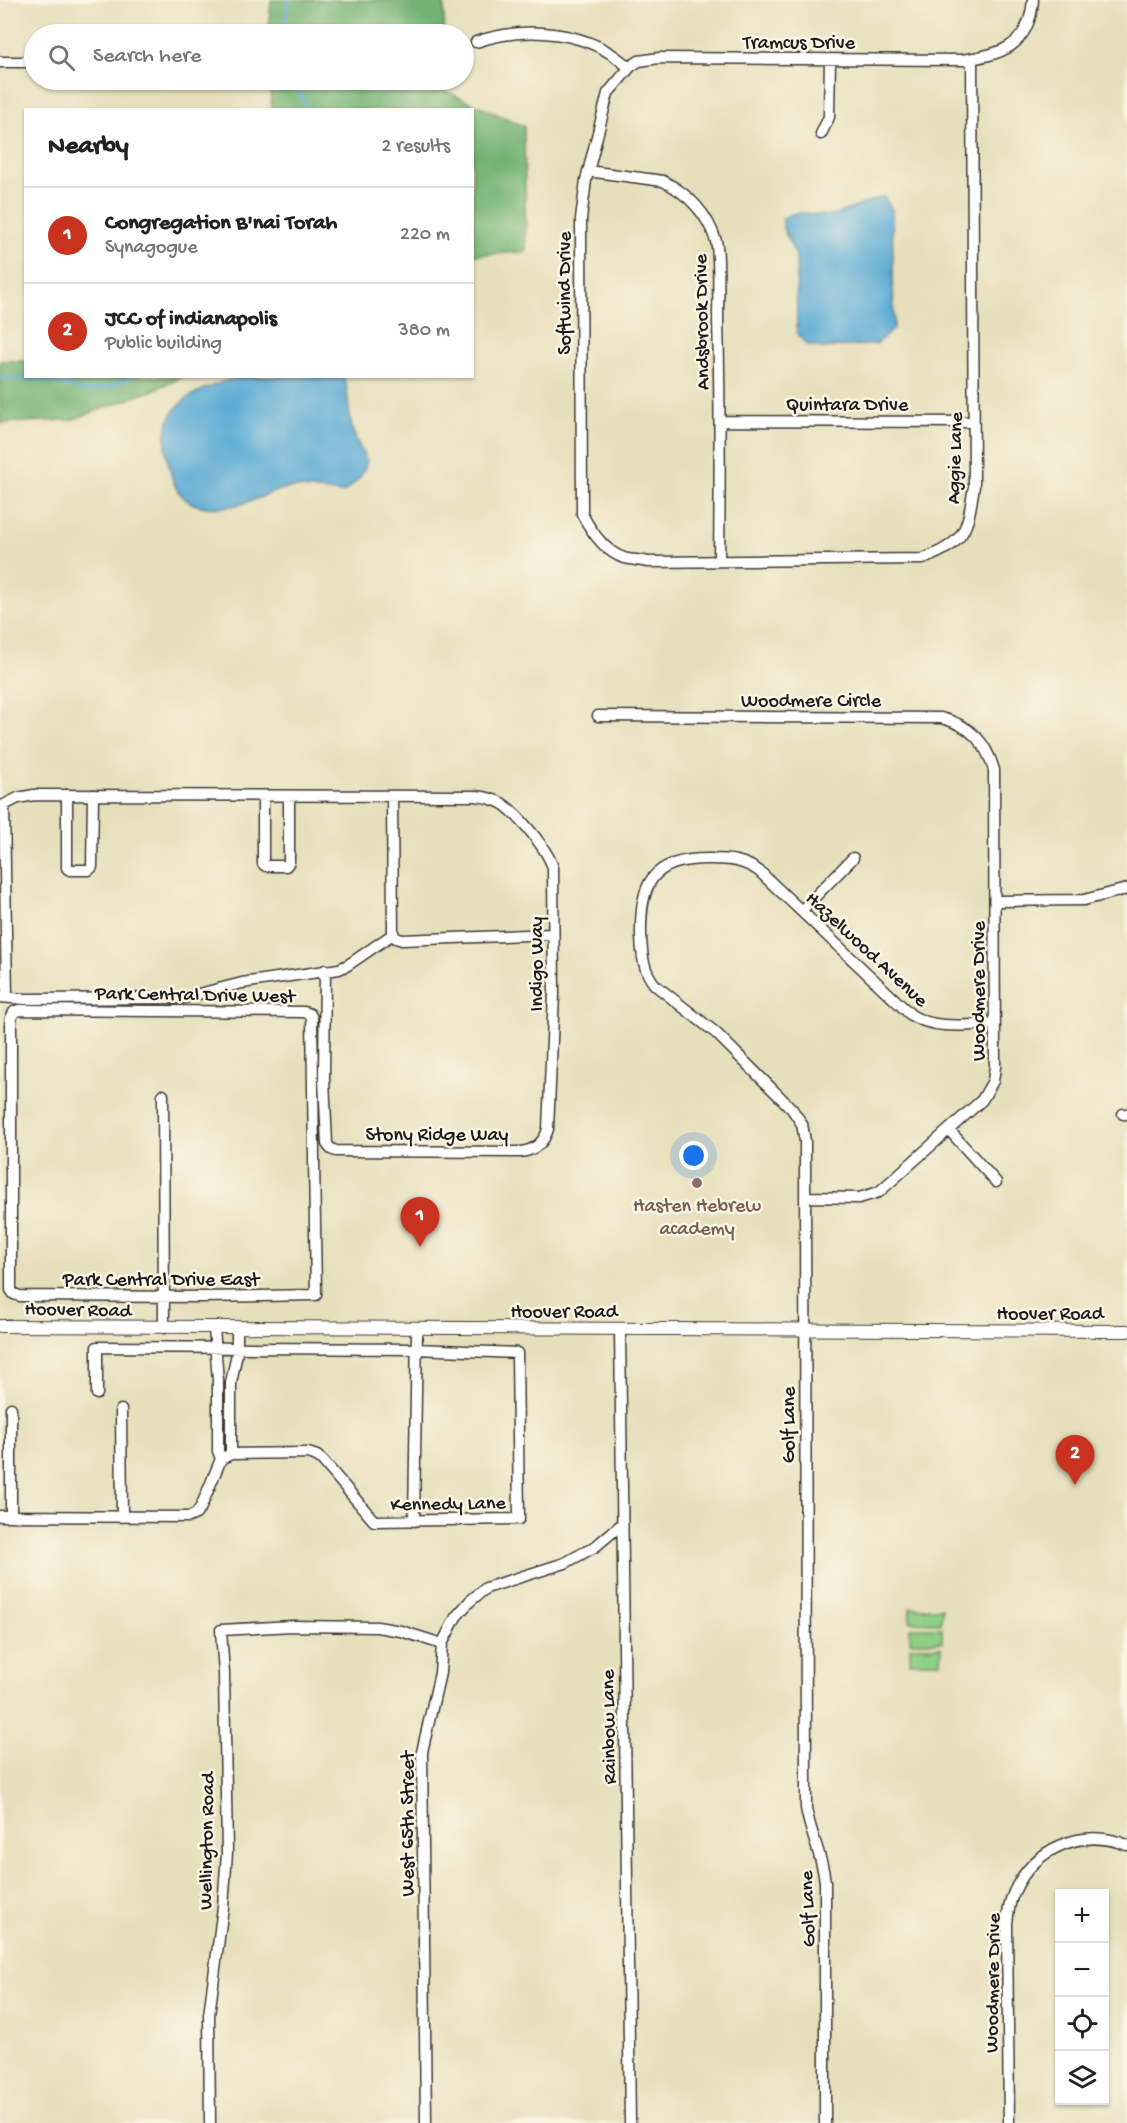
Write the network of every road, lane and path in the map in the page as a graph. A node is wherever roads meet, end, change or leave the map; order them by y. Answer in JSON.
{"nodes":[{"id":1,"x":1033,"y":0,"type":"edge"},
{"id":2,"x":476,"y":42,"type":"dead end"},
{"id":3,"x":830,"y":59,"type":"junction"},
{"id":4,"x":972,"y":59,"type":"junction"},
{"id":5,"x":0,"y":62,"type":"edge"},
{"id":6,"x":24,"y":62,"type":"edge"},
{"id":7,"x":629,"y":68,"type":"junction"},
{"id":8,"x":821,"y":134,"type":"dead end"},
{"id":9,"x":588,"y":171,"type":"junction"},
{"id":10,"x":721,"y":421,"type":"junction"},
{"id":11,"x":974,"y":422,"type":"junction"},
{"id":12,"x":589,"y":526,"type":"joint"},
{"id":13,"x":719,"y":561,"type":"junction"},
{"id":14,"x":598,"y":716,"type":"dead end"},
{"id":15,"x":994,"y":775,"type":"joint"},
{"id":16,"x":67,"y":795,"type":"junction"},
{"id":17,"x":93,"y":795,"type":"junction"},
{"id":18,"x":263,"y":796,"type":"junction"},
{"id":19,"x":289,"y":796,"type":"junction"},
{"id":20,"x":392,"y":796,"type":"junction"},
{"id":21,"x":2,"y":806,"type":"edge"},
{"id":22,"x":853,"y":858,"type":"dead end"},
{"id":23,"x":730,"y":859,"type":"joint"},
{"id":24,"x":1127,"y":888,"type":"edge"},
{"id":25,"x":996,"y":901,"type":"junction"},
{"id":26,"x":801,"y":911,"type":"junction"},
{"id":27,"x":393,"y":934,"type":"junction"},
{"id":28,"x":552,"y":934,"type":"junction"},
{"id":29,"x":325,"y":970,"type":"junction"},
{"id":30,"x":3,"y":997,"type":"edge"},
{"id":31,"x":995,"y":1024,"type":"junction"},
{"id":32,"x":162,"y":1095,"type":"dead end"},
{"id":33,"x":949,"y":1130,"type":"junction"},
{"id":34,"x":542,"y":1142,"type":"joint"},
{"id":35,"x":0,"y":1146,"type":"edge"},
{"id":36,"x":12,"y":1147,"type":"junction"},
{"id":37,"x":996,"y":1182,"type":"dead end"},
{"id":38,"x":805,"y":1197,"type":"junction"},
{"id":39,"x":316,"y":1295,"type":"joint"},
{"id":40,"x":163,"y":1297,"type":"junction"},
{"id":41,"x":0,"y":1326,"type":"edge"},
{"id":42,"x":164,"y":1328,"type":"junction"},
{"id":43,"x":214,"y":1328,"type":"junction"},
{"id":44,"x":237,"y":1328,"type":"junction"},
{"id":45,"x":417,"y":1329,"type":"junction"},
{"id":46,"x":620,"y":1330,"type":"junction"},
{"id":47,"x":804,"y":1330,"type":"junction"},
{"id":48,"x":1127,"y":1331,"type":"edge"},
{"id":49,"x":214,"y":1347,"type":"junction"},
{"id":50,"x":237,"y":1348,"type":"junction"},
{"id":51,"x":417,"y":1349,"type":"junction"},
{"id":52,"x":97,"y":1394,"type":"dead end"},
{"id":53,"x":11,"y":1408,"type":"dead end"},
{"id":54,"x":121,"y":1410,"type":"dead end"},
{"id":55,"x":231,"y":1454,"type":"junction"},
{"id":56,"x":221,"y":1459,"type":"junction"},
{"id":57,"x":6,"y":1516,"type":"edge"},
{"id":58,"x":122,"y":1517,"type":"junction"},
{"id":59,"x":519,"y":1519,"type":"joint"},
{"id":60,"x":414,"y":1521,"type":"junction"},
{"id":61,"x":622,"y":1524,"type":"junction"},
{"id":62,"x":442,"y":1644,"type":"junction"},
{"id":63,"x":1127,"y":1845,"type":"edge"},
{"id":64,"x":210,"y":2123,"type":"edge"},
{"id":65,"x":426,"y":2123,"type":"edge"},
{"id":66,"x":630,"y":2123,"type":"edge"},
{"id":67,"x":825,"y":2123,"type":"edge"},
{"id":68,"x":1009,"y":2123,"type":"edge"}],
"edges":[{"from":1,"to":4,"type":"street","name":"Tramcus Drive"},
{"from":2,"to":7,"type":"street"},
{"from":3,"to":4,"type":"street","name":"Tramcus Drive"},
{"from":3,"to":7,"type":"street","name":"Tramcus Drive"},
{"from":3,"to":8,"type":"street"},
{"from":4,"to":11,"type":"street","name":"Aggie Lane"},
{"from":5,"to":6,"type":"street"},
{"from":7,"to":9,"type":"street","name":"Softwind Drive"},
{"from":9,"to":10,"type":"street","name":"Andsbrook Drive"},
{"from":9,"to":12,"type":"street","name":"Softwind Drive"},
{"from":10,"to":11,"type":"street","name":"Quintara Drive"},
{"from":10,"to":13,"type":"street","name":"Andsbrook Drive"},
{"from":11,"to":13,"type":"street","name":"Aggie Lane"},
{"from":12,"to":13,"type":"street","name":"Aggie Lane"},
{"from":14,"to":15,"type":"street","name":"Woodmere Circle"},
{"from":15,"to":25,"type":"street","name":"Woodmere Drive"},
{"from":16,"to":17,"type":"street"},
{"from":16,"to":17,"type":"street"},
{"from":16,"to":21,"type":"street"},
{"from":17,"to":18,"type":"street"},
{"from":18,"to":19,"type":"street"},
{"from":18,"to":19,"type":"street"},
{"from":19,"to":20,"type":"street"},
{"from":20,"to":27,"type":"street"},
{"from":20,"to":28,"type":"street","name":"Indigo Way"},
{"from":21,"to":30,"type":"street"},
{"from":22,"to":26,"type":"street"},
{"from":23,"to":26,"type":"street","name":"Hazelwood Avenue"},
{"from":23,"to":38,"type":"street","name":"Golf Lane"},
{"from":24,"to":25,"type":"street"},
{"from":25,"to":31,"type":"street","name":"Woodmere Drive"},
{"from":26,"to":31,"type":"street","name":"Hazelwood Avenue"},
{"from":27,"to":28,"type":"street"},
{"from":27,"to":29,"type":"street"},
{"from":28,"to":34,"type":"street","name":"Indigo Way"},
{"from":29,"to":30,"type":"street"},
{"from":29,"to":34,"type":"street","name":"Stony Ridge Way"},
{"from":31,"to":33,"type":"street","name":"Woodmere Drive"},
{"from":32,"to":40,"type":"street"},
{"from":33,"to":37,"type":"street"},
{"from":33,"to":38,"type":"street","name":"Woodmere Drive"},
{"from":35,"to":36,"type":"street"},
{"from":36,"to":39,"type":"street","name":"Park Central Drive West"},
{"from":36,"to":40,"type":"street","name":"Park Central Drive East"},
{"from":38,"to":47,"type":"street","name":"Golf Lane"},
{"from":39,"to":40,"type":"street","name":"Park Central Drive East"},
{"from":40,"to":42,"type":"street"},
{"from":41,"to":42,"type":"street","name":"Hoover Road"},
{"from":42,"to":43,"type":"street","name":"Hoover Road"},
{"from":43,"to":44,"type":"street","name":"Hoover Road"},
{"from":43,"to":49,"type":"street"},
{"from":44,"to":45,"type":"street","name":"Hoover Road"},
{"from":44,"to":50,"type":"street"},
{"from":45,"to":46,"type":"street","name":"Hoover Road"},
{"from":45,"to":51,"type":"street"},
{"from":46,"to":47,"type":"street","name":"Hoover Road"},
{"from":46,"to":61,"type":"street","name":"Rainbow Lane"},
{"from":47,"to":48,"type":"street","name":"Hoover Road"},
{"from":47,"to":67,"type":"street","name":"Golf Lane"},
{"from":49,"to":50,"type":"street","name":"Hoover Road"},
{"from":49,"to":52,"type":"street","name":"Hoover Road"},
{"from":49,"to":56,"type":"street"},
{"from":50,"to":51,"type":"street","name":"Hoover Road"},
{"from":50,"to":55,"type":"street"},
{"from":51,"to":59,"type":"street","name":"Hoover Road"},
{"from":51,"to":60,"type":"street"},
{"from":53,"to":57,"type":"street"},
{"from":54,"to":58,"type":"street"},
{"from":55,"to":56,"type":"street","name":"Kennedy Lane"},
{"from":55,"to":60,"type":"street","name":"Kennedy Lane"},
{"from":56,"to":58,"type":"street"},
{"from":57,"to":58,"type":"street"},
{"from":59,"to":60,"type":"street","name":"Kennedy Lane"},
{"from":61,"to":62,"type":"street","name":"West 65th Street"},
{"from":61,"to":66,"type":"street","name":"Rainbow Lane"},
{"from":62,"to":64,"type":"street","name":"Wellington Road"},
{"from":62,"to":65,"type":"street","name":"West 65th Street"},
{"from":63,"to":68,"type":"street","name":"Woodmere Drive"}]}
